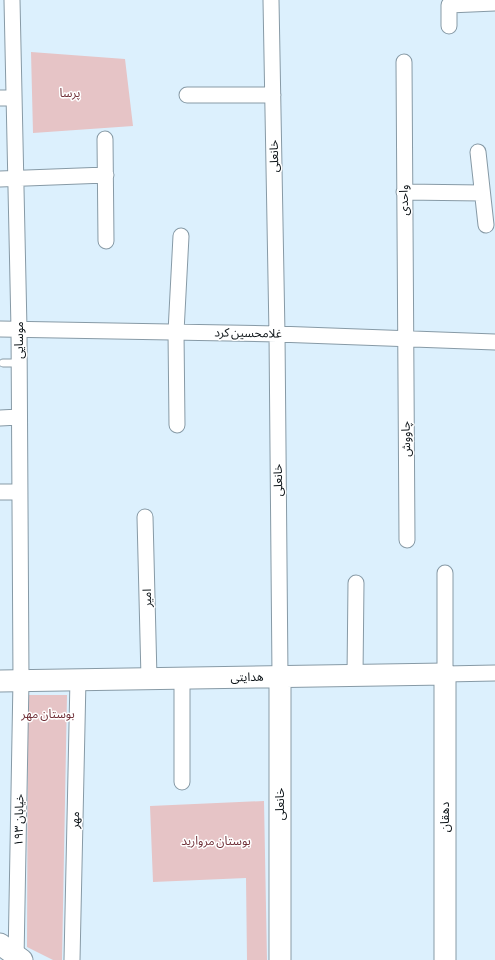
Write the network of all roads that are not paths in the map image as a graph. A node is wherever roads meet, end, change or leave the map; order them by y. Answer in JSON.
{"nodes":[{"id":1,"x":12,"y":0,"type":"edge"},
{"id":2,"x":271,"y":0,"type":"edge"},
{"id":3,"x":449,"y":2,"type":"edge"},
{"id":4,"x":495,"y":3,"type":"edge"},
{"id":5,"x":6,"y":19,"type":"edge"},
{"id":6,"x":450,"y":26,"type":"dead end"},
{"id":7,"x":404,"y":62,"type":"dead end"},
{"id":8,"x":187,"y":95,"type":"dead end"},
{"id":9,"x":273,"y":95,"type":"junction"},
{"id":10,"x":7,"y":98,"type":"edge"},
{"id":11,"x":105,"y":139,"type":"dead end"},
{"id":12,"x":478,"y":152,"type":"dead end"},
{"id":13,"x":106,"y":175,"type":"junction"},
{"id":14,"x":0,"y":179,"type":"edge"},
{"id":15,"x":16,"y":179,"type":"junction"},
{"id":16,"x":404,"y":192,"type":"junction"},
{"id":17,"x":482,"y":193,"type":"junction"},
{"id":18,"x":486,"y":225,"type":"dead end"},
{"id":19,"x":181,"y":236,"type":"dead end"},
{"id":20,"x":106,"y":242,"type":"dead end"},
{"id":21,"x":19,"y":329,"type":"junction"},
{"id":22,"x":0,"y":330,"type":"edge"},
{"id":23,"x":176,"y":332,"type":"junction"},
{"id":24,"x":277,"y":334,"type":"junction"},
{"id":25,"x":405,"y":338,"type":"junction"},
{"id":26,"x":495,"y":342,"type":"edge"},
{"id":27,"x":3,"y":362,"type":"dead end"},
{"id":28,"x":19,"y":363,"type":"junction"},
{"id":29,"x":19,"y":417,"type":"junction"},
{"id":30,"x":0,"y":418,"type":"edge"},
{"id":31,"x":177,"y":425,"type":"dead end"},
{"id":32,"x":0,"y":492,"type":"edge"},
{"id":33,"x":20,"y":492,"type":"junction"},
{"id":34,"x":145,"y":517,"type":"dead end"},
{"id":35,"x":407,"y":540,"type":"dead end"},
{"id":36,"x":445,"y":573,"type":"dead end"},
{"id":37,"x":356,"y":583,"type":"dead end"},
{"id":38,"x":495,"y":673,"type":"edge"},
{"id":39,"x":445,"y":674,"type":"junction"},
{"id":40,"x":355,"y":675,"type":"junction"},
{"id":41,"x":280,"y":676,"type":"junction"},
{"id":42,"x":149,"y":678,"type":"junction"},
{"id":43,"x":182,"y":678,"type":"junction"},
{"id":44,"x":78,"y":679,"type":"junction"},
{"id":45,"x":21,"y":680,"type":"junction"},
{"id":46,"x":0,"y":681,"type":"edge"},
{"id":47,"x":182,"y":782,"type":"dead end"},
{"id":48,"x":14,"y":955,"type":"edge"},
{"id":49,"x":72,"y":960,"type":"edge"},
{"id":50,"x":280,"y":960,"type":"edge"},
{"id":51,"x":445,"y":960,"type":"edge"}],
"edges":[{"from":1,"to":5,"type":"street","name":"موسایی"},
{"from":2,"to":9,"type":"street","name":"خانعلی"},
{"from":3,"to":4,"type":"street"},
{"from":3,"to":6,"type":"street"},
{"from":5,"to":10,"type":"street","name":"موسایی"},
{"from":7,"to":16,"type":"street","name":"واحدی"},
{"from":8,"to":9,"type":"street"},
{"from":9,"to":24,"type":"street","name":"خانعلی"},
{"from":10,"to":15,"type":"street","name":"موسایی"},
{"from":11,"to":13,"type":"street"},
{"from":12,"to":17,"type":"street"},
{"from":13,"to":15,"type":"street"},
{"from":13,"to":20,"type":"street"},
{"from":14,"to":15,"type":"street"},
{"from":15,"to":21,"type":"street","name":"موسایی"},
{"from":16,"to":17,"type":"street"},
{"from":16,"to":25,"type":"street","name":"واحدی"},
{"from":17,"to":18,"type":"street"},
{"from":19,"to":23,"type":"street"},
{"from":21,"to":22,"type":"street","name":"غلامحسین کرد"},
{"from":21,"to":23,"type":"street","name":"غلامحسین کرد"},
{"from":21,"to":28,"type":"street","name":"موسایی"},
{"from":23,"to":24,"type":"street","name":"غلامحسین کرد"},
{"from":23,"to":31,"type":"street"},
{"from":24,"to":25,"type":"street","name":"غلامحسین کرد"},
{"from":24,"to":41,"type":"street","name":"خانعلی"},
{"from":25,"to":26,"type":"street","name":"غلامحسین کرد"},
{"from":25,"to":35,"type":"street","name":"چاووش"},
{"from":27,"to":28,"type":"lane"},
{"from":28,"to":29,"type":"street","name":"موسایی"},
{"from":29,"to":30,"type":"street"},
{"from":29,"to":33,"type":"street","name":"موسایی"},
{"from":32,"to":33,"type":"street"},
{"from":33,"to":45,"type":"street","name":"موسایی"},
{"from":34,"to":42,"type":"street","name":"امیر"},
{"from":36,"to":39,"type":"street"},
{"from":37,"to":40,"type":"street"},
{"from":38,"to":39,"type":"street","name":"هدایتی"},
{"from":39,"to":40,"type":"main road","name":"هدایتی"},
{"from":39,"to":51,"type":"main road","name":"دهقان"},
{"from":40,"to":41,"type":"main road","name":"هدایتی"},
{"from":41,"to":43,"type":"main road","name":"هدایتی"},
{"from":41,"to":50,"type":"main road","name":"خانعلی"},
{"from":42,"to":43,"type":"main road","name":"هدایتی"},
{"from":42,"to":44,"type":"main road","name":"هدایتی"},
{"from":43,"to":47,"type":"street"},
{"from":44,"to":45,"type":"main road","name":"هدایتی"},
{"from":44,"to":49,"type":"street","name":"مهر"},
{"from":45,"to":46,"type":"main road","name":"هدایتی"},
{"from":45,"to":48,"type":"street","name":"خیابان ۱۹۳"}]}
